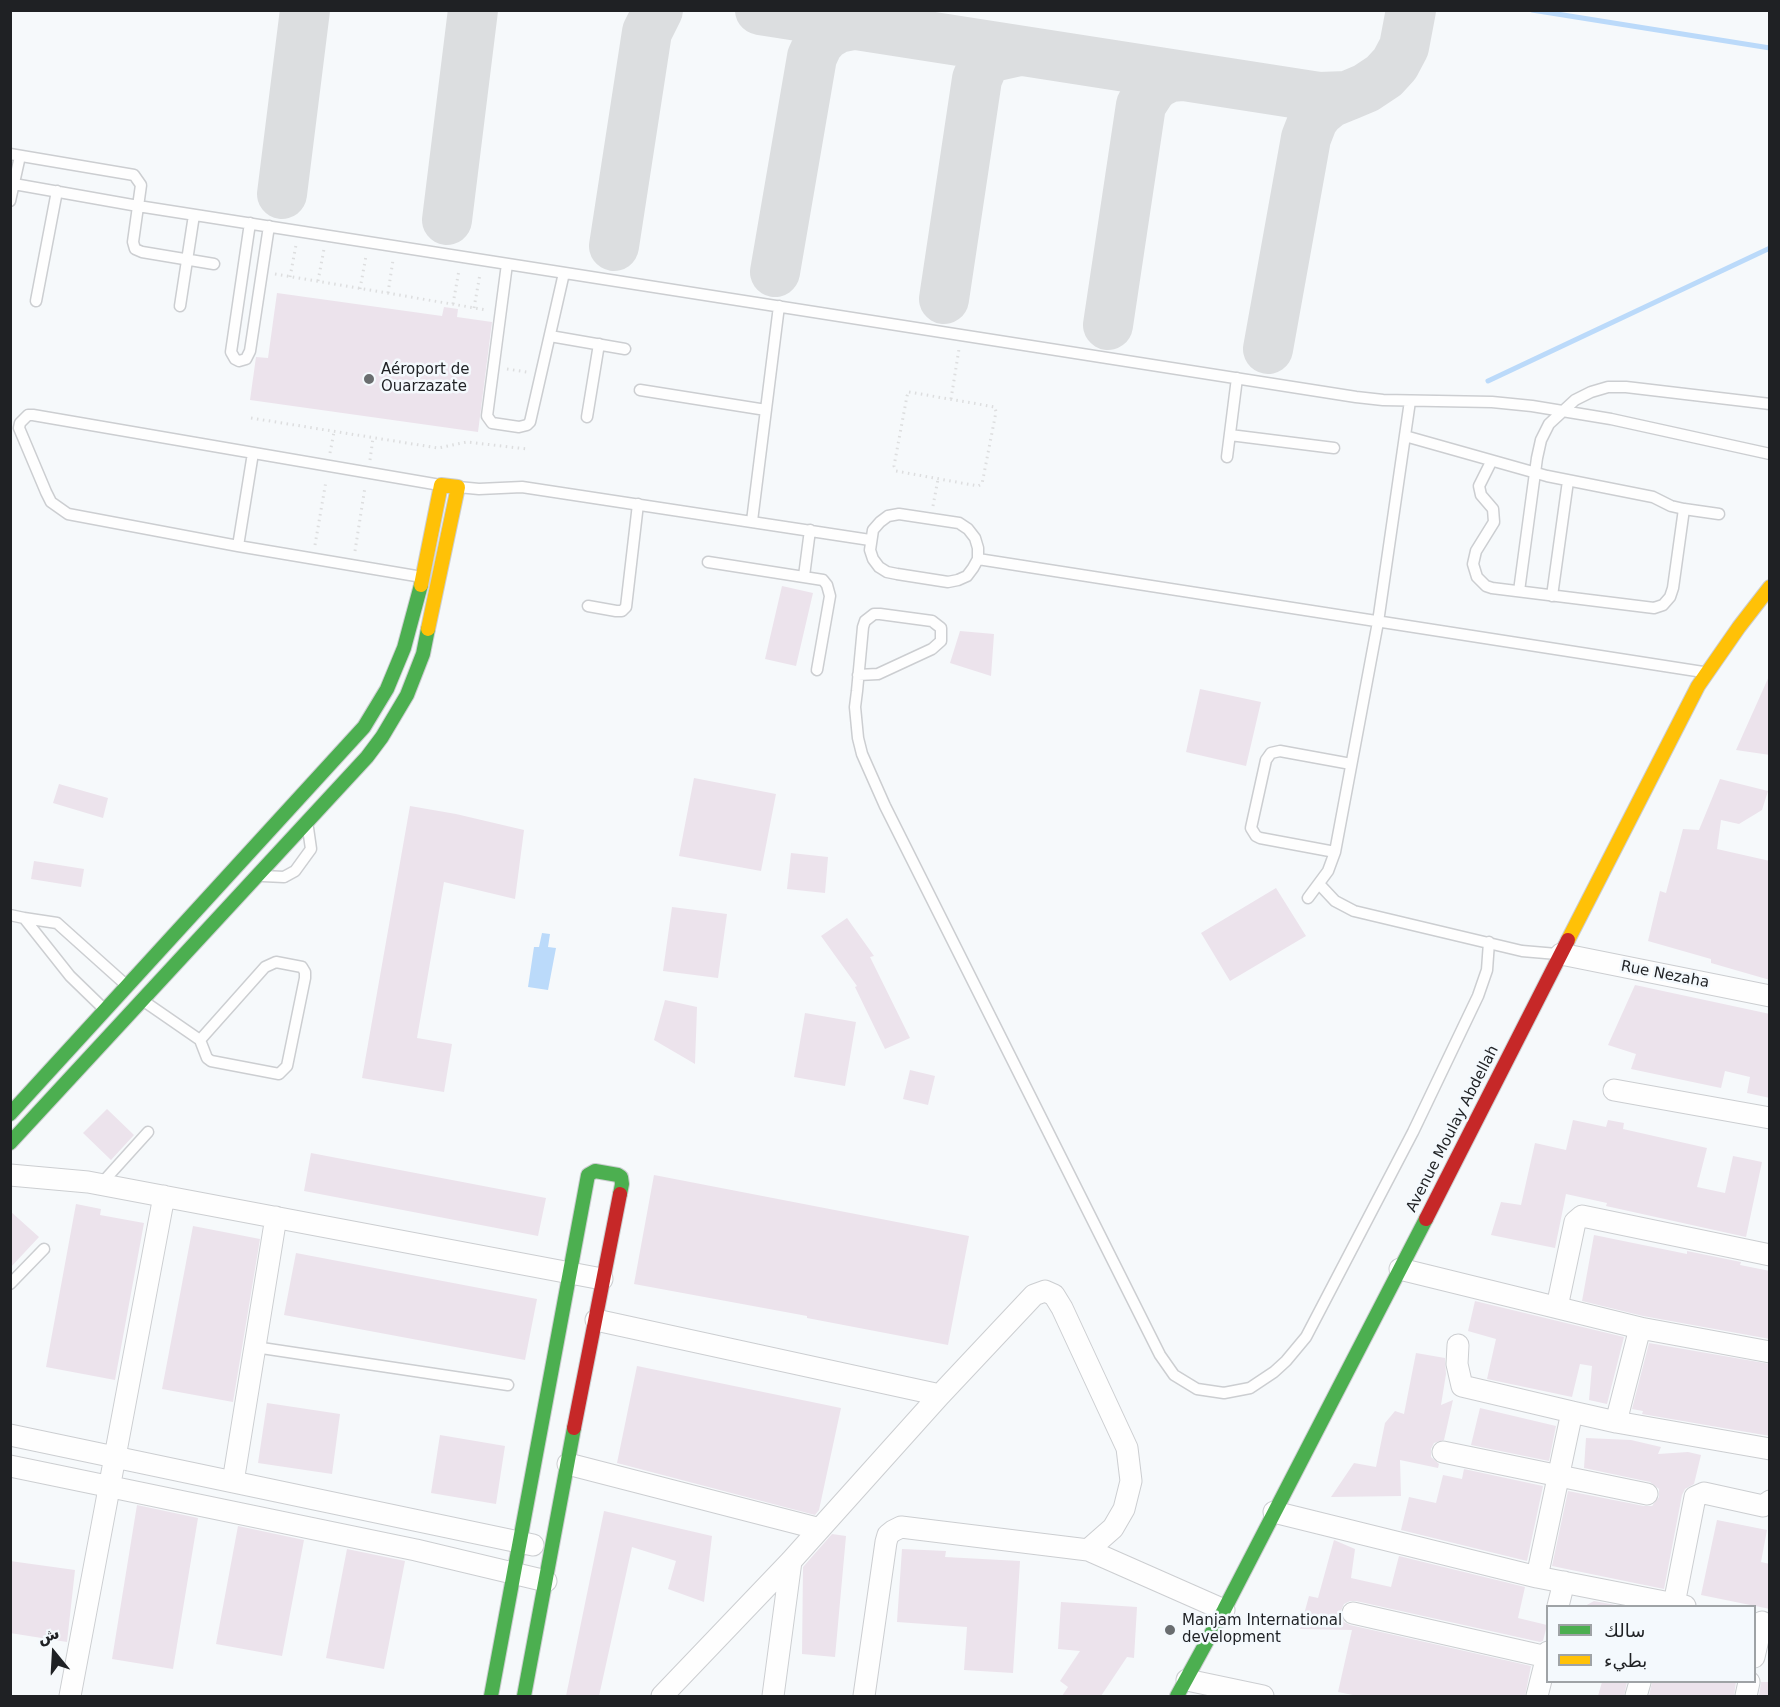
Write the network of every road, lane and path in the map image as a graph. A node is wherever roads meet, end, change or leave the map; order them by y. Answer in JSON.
{"nodes":[{"id":1,"x":15,"y":155,"type":"edge"},
{"id":2,"x":14,"y":184,"type":"junction"},
{"id":3,"x":57,"y":191,"type":"junction"},
{"id":4,"x":10,"y":201,"type":"edge"},
{"id":5,"x":138,"y":206,"type":"junction"},
{"id":6,"x":194,"y":214,"type":"junction"},
{"id":7,"x":250,"y":223,"type":"junction"},
{"id":8,"x":269,"y":226,"type":"junction"},
{"id":9,"x":299,"y":231,"type":"junction"},
{"id":10,"x":327,"y":236,"type":"junction"},
{"id":11,"x":369,"y":242,"type":"junction"},
{"id":12,"x":395,"y":246,"type":"junction"},
{"id":13,"x":461,"y":256,"type":"junction"},
{"id":14,"x":187,"y":260,"type":"junction"},
{"id":15,"x":482,"y":260,"type":"junction"},
{"id":16,"x":214,"y":264,"type":"dead end"},
{"id":17,"x":507,"y":264,"type":"junction"},
{"id":18,"x":243,"y":269,"type":"junction"},
{"id":19,"x":262,"y":272,"type":"junction"},
{"id":20,"x":564,"y":273,"type":"junction"},
{"id":21,"x":290,"y":277,"type":"junction"},
{"id":22,"x":318,"y":281,"type":"junction"},
{"id":23,"x":360,"y":289,"type":"junction"},
{"id":24,"x":388,"y":293,"type":"junction"},
{"id":25,"x":36,"y":300,"type":"dead end"},
{"id":26,"x":453,"y":304,"type":"junction"},
{"id":27,"x":180,"y":306,"type":"dead end"},
{"id":28,"x":779,"y":306,"type":"junction"},
{"id":29,"x":474,"y":308,"type":"junction"},
{"id":30,"x":501,"y":312,"type":"junction"},
{"id":31,"x":961,"y":335,"type":"junction"},
{"id":32,"x":550,"y":336,"type":"junction"},
{"id":33,"x":599,"y":344,"type":"junction"},
{"id":34,"x":625,"y":349,"type":"dead end"},
{"id":35,"x":494,"y":366,"type":"junction"},
{"id":36,"x":541,"y":374,"type":"junction"},
{"id":37,"x":1237,"y":378,"type":"junction"},
{"id":38,"x":640,"y":390,"type":"dead end"},
{"id":39,"x":951,"y":399,"type":"junction"},
{"id":40,"x":1410,"y":401,"type":"junction"},
{"id":41,"x":1770,"y":404,"type":"edge"},
{"id":42,"x":766,"y":410,"type":"junction"},
{"id":43,"x":1562,"y":411,"type":"junction"},
{"id":44,"x":587,"y":417,"type":"dead end"},
{"id":45,"x":251,"y":418,"type":"dead end"},
{"id":46,"x":334,"y":432,"type":"junction"},
{"id":47,"x":1230,"y":435,"type":"junction"},
{"id":48,"x":1405,"y":436,"type":"junction"},
{"id":49,"x":373,"y":438,"type":"junction"},
{"id":50,"x":1334,"y":448,"type":"dead end"},
{"id":51,"x":527,"y":449,"type":"dead end"},
{"id":52,"x":252,"y":453,"type":"junction"},
{"id":53,"x":1770,"y":454,"type":"edge"},
{"id":54,"x":1227,"y":457,"type":"dead end"},
{"id":55,"x":1491,"y":462,"type":"junction"},
{"id":56,"x":328,"y":466,"type":"junction"},
{"id":57,"x":368,"y":473,"type":"junction"},
{"id":58,"x":1535,"y":473,"type":"junction"},
{"id":59,"x":938,"y":479,"type":"junction"},
{"id":60,"x":1568,"y":482,"type":"junction"},
{"id":61,"x":441,"y":485,"type":"junction"},
{"id":62,"x":458,"y":487,"type":"junction"},
{"id":63,"x":638,"y":504,"type":"junction"},
{"id":64,"x":1684,"y":509,"type":"junction"},
{"id":65,"x":1719,"y":514,"type":"dead end"},
{"id":66,"x":931,"y":519,"type":"junction"},
{"id":67,"x":752,"y":521,"type":"junction"},
{"id":68,"x":810,"y":530,"type":"junction"},
{"id":69,"x":870,"y":540,"type":"junction"},
{"id":70,"x":238,"y":546,"type":"junction"},
{"id":71,"x":313,"y":559,"type":"junction"},
{"id":72,"x":978,"y":559,"type":"junction"},
{"id":73,"x":708,"y":562,"type":"dead end"},
{"id":74,"x":352,"y":565,"type":"junction"},
{"id":75,"x":804,"y":576,"type":"junction"},
{"id":76,"x":423,"y":577,"type":"junction"},
{"id":77,"x":1770,"y":587,"type":"edge"},
{"id":78,"x":1519,"y":591,"type":"junction"},
{"id":79,"x":1552,"y":596,"type":"junction"},
{"id":80,"x":588,"y":606,"type":"dead end"},
{"id":81,"x":1378,"y":622,"type":"junction"},
{"id":82,"x":817,"y":670,"type":"dead end"},
{"id":83,"x":1707,"y":673,"type":"junction"},
{"id":84,"x":858,"y":675,"type":"junction"},
{"id":85,"x":1352,"y":764,"type":"junction"},
{"id":86,"x":307,"y":822,"type":"junction"},
{"id":87,"x":1335,"y":852,"type":"junction"},
{"id":88,"x":256,"y":876,"type":"junction"},
{"id":89,"x":1320,"y":885,"type":"junction"},
{"id":90,"x":1308,"y":898,"type":"dead end"},
{"id":91,"x":10,"y":915,"type":"edge"},
{"id":92,"x":24,"y":918,"type":"junction"},
{"id":93,"x":1489,"y":942,"type":"junction"},
{"id":94,"x":1561,"y":954,"type":"junction"},
{"id":95,"x":135,"y":993,"type":"junction"},
{"id":96,"x":1770,"y":996,"type":"edge"},
{"id":97,"x":113,"y":1017,"type":"junction"},
{"id":98,"x":200,"y":1040,"type":"junction"},
{"id":99,"x":1614,"y":1090,"type":"dead end"},
{"id":100,"x":10,"y":1114,"type":"edge"},
{"id":101,"x":1770,"y":1118,"type":"edge"},
{"id":102,"x":148,"y":1132,"type":"dead end"},
{"id":103,"x":10,"y":1143,"type":"edge"},
{"id":104,"x":10,"y":1175,"type":"edge"},
{"id":105,"x":101,"y":1184,"type":"junction"},
{"id":106,"x":164,"y":1196,"type":"junction"},
{"id":107,"x":276,"y":1217,"type":"junction"},
{"id":108,"x":44,"y":1249,"type":"dead end"},
{"id":109,"x":1770,"y":1255,"type":"edge"},
{"id":110,"x":1400,"y":1269,"type":"junction"},
{"id":111,"x":571,"y":1273,"type":"junction"},
{"id":112,"x":602,"y":1279,"type":"junction"},
{"id":113,"x":10,"y":1284,"type":"edge"},
{"id":114,"x":1557,"y":1307,"type":"junction"},
{"id":115,"x":596,"y":1320,"type":"junction"},
{"id":116,"x":1640,"y":1328,"type":"junction"},
{"id":117,"x":1458,"y":1345,"type":"dead end"},
{"id":118,"x":255,"y":1347,"type":"junction"},
{"id":119,"x":1770,"y":1352,"type":"edge"},
{"id":120,"x":508,"y":1384,"type":"dead end"},
{"id":121,"x":940,"y":1395,"type":"junction"},
{"id":122,"x":1572,"y":1412,"type":"junction"},
{"id":123,"x":1616,"y":1422,"type":"junction"},
{"id":124,"x":10,"y":1435,"type":"edge"},
{"id":125,"x":1770,"y":1449,"type":"edge"},
{"id":126,"x":1443,"y":1452,"type":"dead end"},
{"id":127,"x":116,"y":1457,"type":"junction"},
{"id":128,"x":568,"y":1464,"type":"junction"},
{"id":129,"x":10,"y":1466,"type":"edge"},
{"id":130,"x":1559,"y":1476,"type":"junction"},
{"id":131,"x":233,"y":1482,"type":"junction"},
{"id":132,"x":110,"y":1487,"type":"junction"},
{"id":133,"x":1647,"y":1494,"type":"dead end"},
{"id":134,"x":1770,"y":1501,"type":"edge"},
{"id":135,"x":1274,"y":1512,"type":"junction"},
{"id":136,"x":820,"y":1529,"type":"junction"},
{"id":137,"x":520,"y":1542,"type":"junction"},
{"id":138,"x":552,"y":1549,"type":"junction"},
{"id":139,"x":1088,"y":1550,"type":"junction"},
{"id":140,"x":791,"y":1561,"type":"junction"},
{"id":141,"x":513,"y":1574,"type":"junction"},
{"id":142,"x":1537,"y":1577,"type":"junction"},
{"id":143,"x":546,"y":1581,"type":"junction"},
{"id":144,"x":1564,"y":1582,"type":"junction"},
{"id":145,"x":1558,"y":1605,"type":"edge"},
{"id":146,"x":1670,"y":1605,"type":"edge"},
{"id":147,"x":1224,"y":1610,"type":"junction"},
{"id":148,"x":1353,"y":1613,"type":"dead end"},
{"id":149,"x":1762,"y":1622,"type":"edge"},
{"id":150,"x":1756,"y":1652,"type":"edge"},
{"id":151,"x":1546,"y":1654,"type":"edge"},
{"id":152,"x":1546,"y":1658,"type":"edge"},
{"id":153,"x":1180,"y":1692,"type":"edge"},
{"id":154,"x":70,"y":1696,"type":"edge"},
{"id":155,"x":491,"y":1696,"type":"edge"},
{"id":156,"x":524,"y":1696,"type":"edge"},
{"id":157,"x":662,"y":1696,"type":"edge"},
{"id":158,"x":773,"y":1696,"type":"edge"},
{"id":159,"x":864,"y":1696,"type":"edge"},
{"id":160,"x":1263,"y":1696,"type":"edge"},
{"id":161,"x":1537,"y":1696,"type":"edge"}],
"edges":[{"from":1,"to":2,"type":"lane"},
{"from":1,"to":5,"type":"lane"},
{"from":2,"to":3,"type":"lane"},
{"from":2,"to":4,"type":"lane"},
{"from":3,"to":5,"type":"lane"},
{"from":3,"to":25,"type":"lane"},
{"from":5,"to":6,"type":"lane"},
{"from":5,"to":14,"type":"lane"},
{"from":6,"to":7,"type":"lane"},
{"from":6,"to":14,"type":"lane"},
{"from":7,"to":8,"type":"lane"},
{"from":7,"to":18,"type":"lane"},
{"from":8,"to":9,"type":"lane"},
{"from":8,"to":19,"type":"lane"},
{"from":9,"to":10,"type":"lane"},
{"from":9,"to":21,"type":"path"},
{"from":10,"to":11,"type":"lane"},
{"from":10,"to":22,"type":"path"},
{"from":11,"to":12,"type":"lane"},
{"from":11,"to":23,"type":"path"},
{"from":12,"to":13,"type":"lane"},
{"from":12,"to":24,"type":"path"},
{"from":13,"to":15,"type":"lane"},
{"from":13,"to":26,"type":"path"},
{"from":14,"to":16,"type":"lane"},
{"from":14,"to":27,"type":"lane"},
{"from":15,"to":17,"type":"lane"},
{"from":15,"to":29,"type":"path"},
{"from":17,"to":20,"type":"lane"},
{"from":17,"to":30,"type":"lane"},
{"from":18,"to":19,"type":"lane"},
{"from":18,"to":19,"type":"lane"},
{"from":19,"to":21,"type":"path"},
{"from":20,"to":28,"type":"lane"},
{"from":20,"to":32,"type":"lane"},
{"from":21,"to":22,"type":"path"},
{"from":22,"to":23,"type":"path"},
{"from":23,"to":24,"type":"path"},
{"from":24,"to":26,"type":"path"},
{"from":26,"to":29,"type":"path"},
{"from":28,"to":31,"type":"lane"},
{"from":28,"to":42,"type":"lane"},
{"from":29,"to":30,"type":"path"},
{"from":30,"to":35,"type":"lane"},
{"from":31,"to":37,"type":"lane"},
{"from":31,"to":39,"type":"path"},
{"from":32,"to":33,"type":"lane"},
{"from":32,"to":36,"type":"lane"},
{"from":33,"to":34,"type":"lane"},
{"from":33,"to":44,"type":"lane"},
{"from":35,"to":36,"type":"path"},
{"from":35,"to":36,"type":"lane"},
{"from":37,"to":40,"type":"lane"},
{"from":37,"to":47,"type":"lane"},
{"from":38,"to":42,"type":"lane"},
{"from":39,"to":59,"type":"path"},
{"from":39,"to":59,"type":"path"},
{"from":40,"to":43,"type":"lane"},
{"from":40,"to":48,"type":"lane"},
{"from":41,"to":43,"type":"lane"},
{"from":42,"to":67,"type":"lane"},
{"from":43,"to":53,"type":"lane"},
{"from":43,"to":58,"type":"lane"},
{"from":45,"to":46,"type":"path"},
{"from":46,"to":49,"type":"path"},
{"from":46,"to":56,"type":"path"},
{"from":47,"to":50,"type":"lane"},
{"from":47,"to":54,"type":"lane"},
{"from":48,"to":55,"type":"lane"},
{"from":48,"to":81,"type":"lane"},
{"from":49,"to":51,"type":"path"},
{"from":49,"to":57,"type":"path"},
{"from":52,"to":56,"type":"lane"},
{"from":52,"to":70,"type":"lane"},
{"from":52,"to":70,"type":"lane"},
{"from":55,"to":58,"type":"lane"},
{"from":55,"to":78,"type":"lane"},
{"from":56,"to":57,"type":"lane"},
{"from":56,"to":71,"type":"path"},
{"from":57,"to":61,"type":"lane"},
{"from":57,"to":74,"type":"path"},
{"from":58,"to":60,"type":"lane"},
{"from":58,"to":78,"type":"lane"},
{"from":59,"to":66,"type":"path"},
{"from":60,"to":64,"type":"lane"},
{"from":60,"to":79,"type":"lane"},
{"from":61,"to":62,"type":"street"},
{"from":61,"to":76,"type":"street"},
{"from":62,"to":63,"type":"lane"},
{"from":62,"to":86,"type":"street"},
{"from":63,"to":67,"type":"lane"},
{"from":63,"to":80,"type":"lane"},
{"from":64,"to":65,"type":"lane"},
{"from":64,"to":79,"type":"lane"},
{"from":66,"to":69,"type":"lane"},
{"from":66,"to":72,"type":"lane"},
{"from":67,"to":68,"type":"lane"},
{"from":68,"to":69,"type":"lane"},
{"from":68,"to":75,"type":"lane"},
{"from":69,"to":72,"type":"lane"},
{"from":70,"to":71,"type":"lane"},
{"from":71,"to":74,"type":"lane"},
{"from":72,"to":81,"type":"lane"},
{"from":73,"to":75,"type":"lane"},
{"from":74,"to":76,"type":"lane"},
{"from":75,"to":82,"type":"lane"},
{"from":76,"to":95,"type":"street"},
{"from":77,"to":83,"type":"street","name":"Avenue Moulay Abdellah"},
{"from":78,"to":79,"type":"lane"},
{"from":81,"to":83,"type":"lane"},
{"from":81,"to":85,"type":"lane"},
{"from":83,"to":94,"type":"street","name":"Avenue Moulay Abdellah"},
{"from":84,"to":84,"type":"lane"},
{"from":84,"to":93,"type":"lane"},
{"from":85,"to":87,"type":"lane"},
{"from":85,"to":87,"type":"lane"},
{"from":86,"to":88,"type":"street"},
{"from":86,"to":88,"type":"lane"},
{"from":87,"to":89,"type":"lane"},
{"from":88,"to":95,"type":"street"},
{"from":89,"to":90,"type":"lane"},
{"from":89,"to":93,"type":"lane"},
{"from":91,"to":92,"type":"lane"},
{"from":92,"to":95,"type":"lane"},
{"from":92,"to":97,"type":"lane"},
{"from":93,"to":94,"type":"lane"},
{"from":94,"to":96,"type":"street","name":"Rue Nezaha"},
{"from":94,"to":110,"type":"street","name":"Avenue Moulay Abdellah"},
{"from":95,"to":97,"type":"street"},
{"from":95,"to":97,"type":"street"},
{"from":95,"to":98,"type":"lane"},
{"from":97,"to":100,"type":"street"},
{"from":97,"to":103,"type":"street"},
{"from":98,"to":98,"type":"lane"},
{"from":99,"to":101,"type":"street"},
{"from":102,"to":105,"type":"lane"},
{"from":104,"to":105,"type":"street"},
{"from":105,"to":106,"type":"street"},
{"from":106,"to":107,"type":"street"},
{"from":106,"to":127,"type":"street"},
{"from":107,"to":111,"type":"street"},
{"from":107,"to":118,"type":"street"},
{"from":108,"to":113,"type":"lane"},
{"from":109,"to":114,"type":"street"},
{"from":110,"to":114,"type":"street"},
{"from":110,"to":135,"type":"street","name":"Avenue Moulay Abdellah"},
{"from":111,"to":112,"type":"street"},
{"from":111,"to":112,"type":"street"},
{"from":111,"to":137,"type":"street"},
{"from":112,"to":115,"type":"street"},
{"from":114,"to":116,"type":"street"},
{"from":115,"to":121,"type":"street"},
{"from":115,"to":128,"type":"street"},
{"from":116,"to":119,"type":"street"},
{"from":116,"to":123,"type":"street"},
{"from":117,"to":122,"type":"street"},
{"from":118,"to":120,"type":"lane"},
{"from":118,"to":131,"type":"street"},
{"from":121,"to":136,"type":"street"},
{"from":121,"to":139,"type":"street"},
{"from":122,"to":123,"type":"street"},
{"from":122,"to":130,"type":"street"},
{"from":123,"to":125,"type":"street"},
{"from":124,"to":127,"type":"street"},
{"from":126,"to":130,"type":"street"},
{"from":127,"to":131,"type":"street"},
{"from":127,"to":132,"type":"street"},
{"from":128,"to":136,"type":"street"},
{"from":128,"to":138,"type":"street"},
{"from":129,"to":132,"type":"street"},
{"from":130,"to":133,"type":"street"},
{"from":130,"to":142,"type":"street"},
{"from":131,"to":137,"type":"street"},
{"from":132,"to":141,"type":"street"},
{"from":132,"to":154,"type":"street"},
{"from":134,"to":146,"type":"street"},
{"from":135,"to":142,"type":"street"},
{"from":135,"to":147,"type":"street","name":"Avenue Moulay Abdellah"},
{"from":136,"to":140,"type":"street"},
{"from":137,"to":138,"type":"street"},
{"from":137,"to":141,"type":"street"},
{"from":138,"to":143,"type":"street"},
{"from":139,"to":147,"type":"street"},
{"from":139,"to":159,"type":"street"},
{"from":140,"to":157,"type":"street"},
{"from":140,"to":158,"type":"street"},
{"from":141,"to":143,"type":"street"},
{"from":141,"to":155,"type":"street"},
{"from":142,"to":144,"type":"street"},
{"from":143,"to":156,"type":"street"},
{"from":144,"to":145,"type":"street"},
{"from":144,"to":146,"type":"street"},
{"from":147,"to":153,"type":"street","name":"Avenue Moulay Abdellah"},
{"from":148,"to":151,"type":"street"},
{"from":149,"to":150,"type":"street"},
{"from":152,"to":161,"type":"street"},
{"from":153,"to":160,"type":"street"}]}
